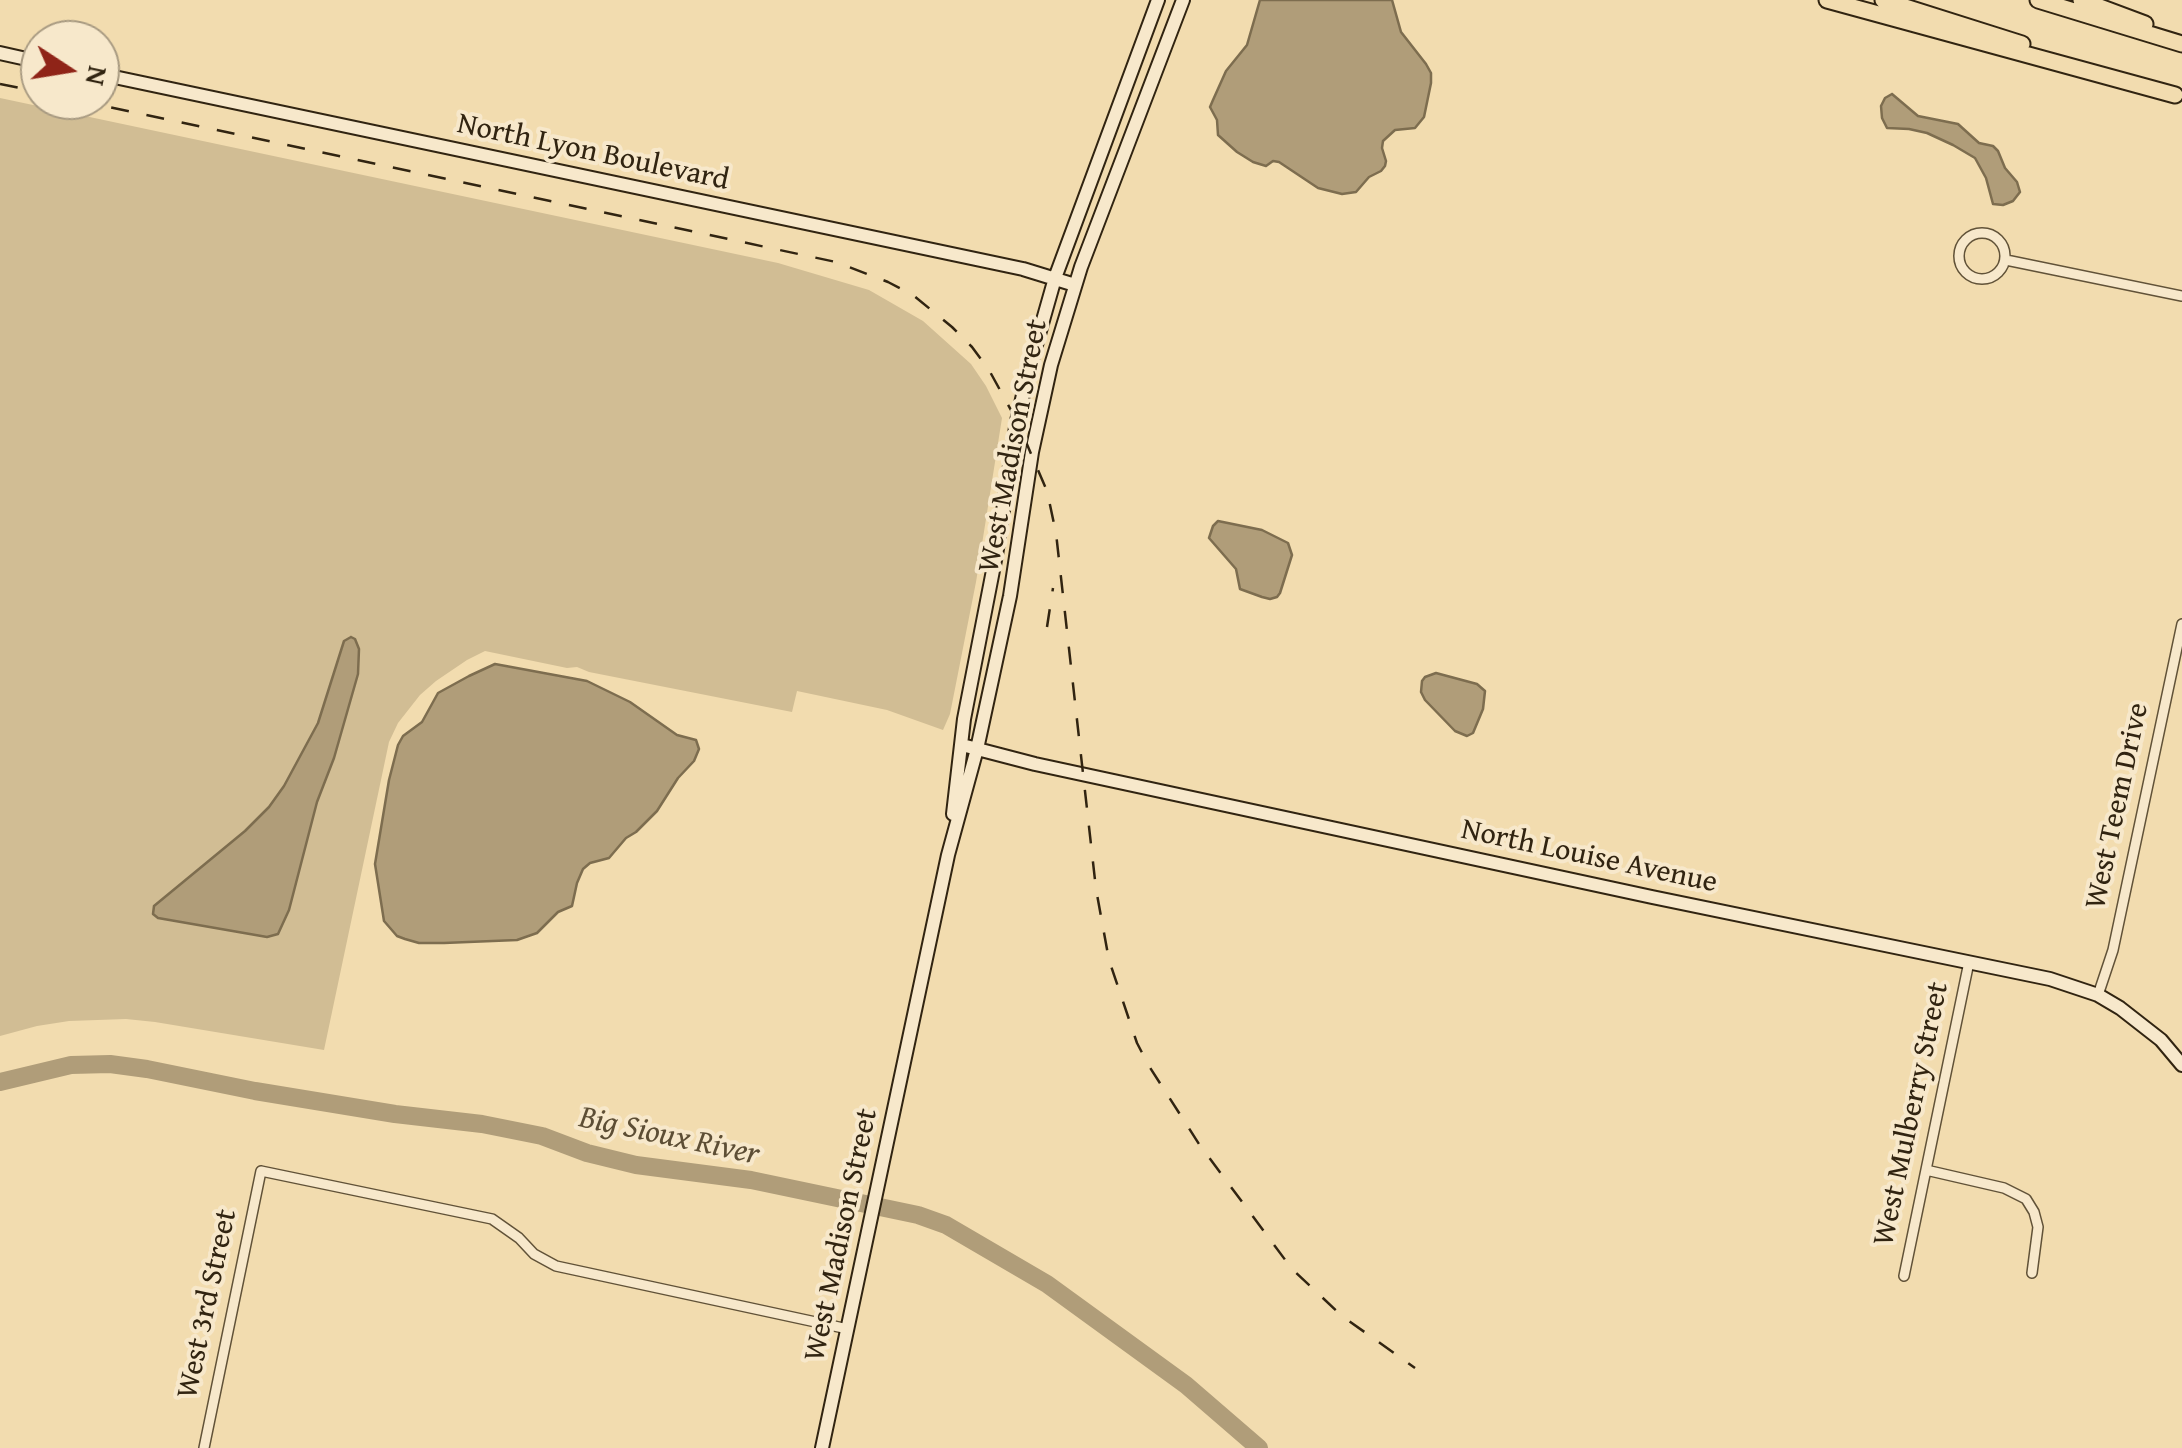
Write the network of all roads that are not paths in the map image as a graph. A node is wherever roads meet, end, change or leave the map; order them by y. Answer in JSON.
{"nodes":[{"id":1,"x":1158,"y":0,"type":"edge"},
{"id":2,"x":1183,"y":0,"type":"edge"},
{"id":3,"x":1827,"y":0,"type":"edge"},
{"id":4,"x":1883,"y":0,"type":"edge"},
{"id":5,"x":2038,"y":0,"type":"edge"},
{"id":6,"x":2082,"y":0,"type":"edge"},
{"id":7,"x":2182,"y":41,"type":"edge"},
{"id":8,"x":120,"y":78,"type":"edge"},
{"id":9,"x":2178,"y":96,"type":"edge"},
{"id":10,"x":2006,"y":260,"type":"junction"},
{"id":11,"x":1055,"y":278,"type":"junction"},
{"id":12,"x":1075,"y":285,"type":"junction"},
{"id":13,"x":2182,"y":296,"type":"edge"},
{"id":14,"x":2182,"y":624,"type":"edge"},
{"id":15,"x":962,"y":745,"type":"junction"},
{"id":16,"x":978,"y":749,"type":"junction"},
{"id":17,"x":948,"y":856,"type":"junction"},
{"id":18,"x":1969,"y":962,"type":"junction"},
{"id":19,"x":2098,"y":996,"type":"junction"},
{"id":20,"x":2182,"y":1064,"type":"edge"},
{"id":21,"x":1926,"y":1170,"type":"junction"},
{"id":22,"x":2032,"y":1273,"type":"dead end"},
{"id":23,"x":1904,"y":1276,"type":"dead end"},
{"id":24,"x":848,"y":1330,"type":"junction"},
{"id":25,"x":204,"y":1448,"type":"edge"},
{"id":26,"x":822,"y":1448,"type":"edge"}],
"edges":[{"from":1,"to":11,"type":"main road","name":"West Madison Street"},
{"from":2,"to":12,"type":"main road","name":"West Madison Street"},
{"from":3,"to":9,"type":"highway"},
{"from":4,"to":9,"type":"highway"},
{"from":5,"to":7,"type":"highway"},
{"from":6,"to":7,"type":"highway"},
{"from":8,"to":11,"type":"main road","name":"North Lyon Boulevard"},
{"from":10,"to":10,"type":"street"},
{"from":10,"to":13,"type":"street"},
{"from":11,"to":12,"type":"main road","name":"North Lyon Boulevard"},
{"from":11,"to":15,"type":"main road","name":"West Madison Street"},
{"from":12,"to":16,"type":"main road","name":"West Madison Street"},
{"from":14,"to":19,"type":"street","name":"West Teem Drive"},
{"from":15,"to":16,"type":"main road","name":"North Louise Avenue"},
{"from":15,"to":17,"type":"main road","name":"West Madison Street"},
{"from":16,"to":17,"type":"main road","name":"West Madison Street"},
{"from":16,"to":18,"type":"main road","name":"North Louise Avenue"},
{"from":17,"to":24,"type":"main road","name":"West Madison Street"},
{"from":18,"to":19,"type":"main road","name":"North Louise Avenue"},
{"from":18,"to":21,"type":"street","name":"West Mulberry Street"},
{"from":19,"to":20,"type":"main road","name":"North Louise Avenue"},
{"from":21,"to":22,"type":"street"},
{"from":21,"to":23,"type":"street","name":"West Mulberry Street"},
{"from":24,"to":25,"type":"street","name":"West 3rd Street"},
{"from":24,"to":26,"type":"main road","name":"West Madison Street"}]}
